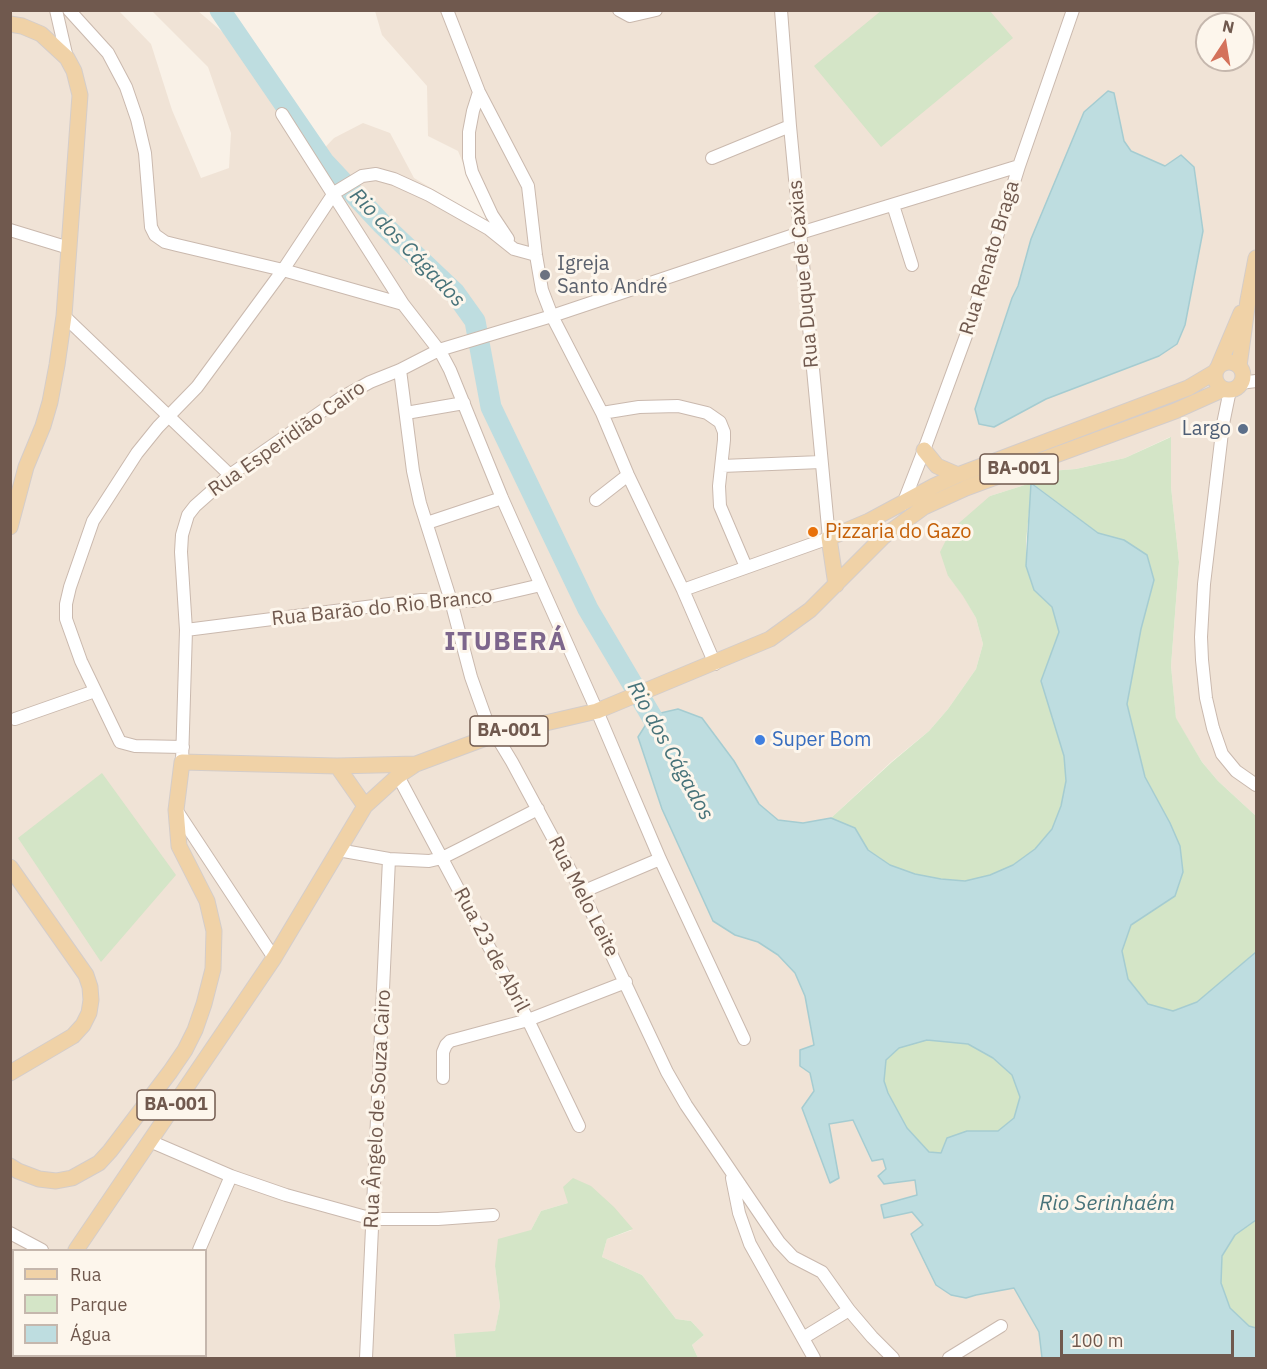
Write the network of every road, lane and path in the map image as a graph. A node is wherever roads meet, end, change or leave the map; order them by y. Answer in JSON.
{"nodes":[{"id":1,"x":56,"y":10,"type":"edge"},
{"id":2,"x":69,"y":10,"type":"edge"},
{"id":3,"x":447,"y":10,"type":"edge"},
{"id":4,"x":619,"y":10,"type":"edge"},
{"id":5,"x":656,"y":10,"type":"edge"},
{"id":6,"x":781,"y":10,"type":"edge"},
{"id":7,"x":1073,"y":10,"type":"edge"},
{"id":8,"x":10,"y":24,"type":"edge"},
{"id":9,"x":67,"y":58,"type":"junction"},
{"id":10,"x":479,"y":92,"type":"junction"},
{"id":11,"x":282,"y":114,"type":"dead end"},
{"id":12,"x":790,"y":126,"type":"junction"},
{"id":13,"x":712,"y":158,"type":"dead end"},
{"id":14,"x":1019,"y":166,"type":"junction"},
{"id":15,"x":336,"y":191,"type":"junction"},
{"id":16,"x":893,"y":205,"type":"junction"},
{"id":17,"x":10,"y":230,"type":"edge"},
{"id":18,"x":800,"y":233,"type":"junction"},
{"id":19,"x":69,"y":248,"type":"junction"},
{"id":20,"x":514,"y":249,"type":"junction"},
{"id":21,"x":536,"y":255,"type":"junction"},
{"id":22,"x":1257,"y":258,"type":"edge"},
{"id":23,"x":912,"y":265,"type":"dead end"},
{"id":24,"x":283,"y":270,"type":"junction"},
{"id":25,"x":1248,"y":300,"type":"junction"},
{"id":26,"x":403,"y":304,"type":"junction"},
{"id":27,"x":64,"y":316,"type":"junction"},
{"id":28,"x":547,"y":317,"type":"junction"},
{"id":29,"x":439,"y":350,"type":"junction"},
{"id":30,"x":1239,"y":366,"type":"junction"},
{"id":31,"x":1217,"y":368,"type":"junction"},
{"id":32,"x":400,"y":370,"type":"junction"},
{"id":33,"x":1257,"y":381,"type":"edge"},
{"id":34,"x":1232,"y":387,"type":"junction"},
{"id":35,"x":464,"y":403,"type":"junction"},
{"id":36,"x":406,"y":413,"type":"junction"},
{"id":37,"x":602,"y":413,"type":"junction"},
{"id":38,"x":168,"y":417,"type":"junction"},
{"id":39,"x":924,"y":450,"type":"junction"},
{"id":40,"x":821,"y":462,"type":"junction"},
{"id":41,"x":722,"y":466,"type":"junction"},
{"id":42,"x":230,"y":475,"type":"junction"},
{"id":43,"x":628,"y":475,"type":"junction"},
{"id":44,"x":958,"y":475,"type":"junction"},
{"id":45,"x":502,"y":498,"type":"junction"},
{"id":46,"x":596,"y":500,"type":"dead end"},
{"id":47,"x":903,"y":504,"type":"junction"},
{"id":48,"x":427,"y":523,"type":"junction"},
{"id":49,"x":10,"y":527,"type":"edge"},
{"id":50,"x":829,"y":538,"type":"junction"},
{"id":51,"x":746,"y":567,"type":"junction"},
{"id":52,"x":541,"y":585,"type":"junction"},
{"id":53,"x":836,"y":585,"type":"junction"},
{"id":54,"x":683,"y":590,"type":"junction"},
{"id":55,"x":451,"y":601,"type":"junction"},
{"id":56,"x":186,"y":630,"type":"junction"},
{"id":57,"x":715,"y":664,"type":"junction"},
{"id":58,"x":95,"y":691,"type":"junction"},
{"id":59,"x":601,"y":710,"type":"junction"},
{"id":60,"x":15,"y":719,"type":"dead end"},
{"id":61,"x":494,"y":735,"type":"junction"},
{"id":62,"x":183,"y":754,"type":"junction"},
{"id":63,"x":417,"y":764,"type":"junction"},
{"id":64,"x":338,"y":766,"type":"junction"},
{"id":65,"x":398,"y":776,"type":"junction"},
{"id":66,"x":1257,"y":785,"type":"edge"},
{"id":67,"x":365,"y":806,"type":"junction"},
{"id":68,"x":538,"y":809,"type":"junction"},
{"id":69,"x":176,"y":810,"type":"junction"},
{"id":70,"x":338,"y":850,"type":"junction"},
{"id":71,"x":442,"y":858,"type":"junction"},
{"id":72,"x":389,"y":859,"type":"junction"},
{"id":73,"x":660,"y":859,"type":"junction"},
{"id":74,"x":10,"y":867,"type":"edge"},
{"id":75,"x":582,"y":892,"type":"junction"},
{"id":76,"x":274,"y":958,"type":"junction"},
{"id":77,"x":626,"y":982,"type":"junction"},
{"id":78,"x":528,"y":1020,"type":"junction"},
{"id":79,"x":744,"y":1039,"type":"dead end"},
{"id":80,"x":10,"y":1073,"type":"edge"},
{"id":81,"x":443,"y":1078,"type":"dead end"},
{"id":82,"x":579,"y":1126,"type":"dead end"},
{"id":83,"x":152,"y":1142,"type":"junction"},
{"id":84,"x":10,"y":1166,"type":"edge"},
{"id":85,"x":731,"y":1174,"type":"junction"},
{"id":86,"x":231,"y":1176,"type":"junction"},
{"id":87,"x":492,"y":1215,"type":"dead end"},
{"id":88,"x":373,"y":1219,"type":"junction"},
{"id":89,"x":10,"y":1233,"type":"edge"},
{"id":90,"x":38,"y":1249,"type":"edge"},
{"id":91,"x":77,"y":1249,"type":"edge"},
{"id":92,"x":200,"y":1249,"type":"edge"},
{"id":93,"x":849,"y":1310,"type":"junction"},
{"id":94,"x":1001,"y":1326,"type":"dead end"},
{"id":95,"x":803,"y":1338,"type":"junction"},
{"id":96,"x":366,"y":1359,"type":"edge"},
{"id":97,"x":814,"y":1359,"type":"edge"},
{"id":98,"x":893,"y":1359,"type":"edge"},
{"id":99,"x":949,"y":1359,"type":"edge"}],
"edges":[{"from":1,"to":9,"type":"street"},
{"from":2,"to":24,"type":"street"},
{"from":3,"to":10,"type":"street"},
{"from":4,"to":5,"type":"street"},
{"from":6,"to":12,"type":"street","name":"Rua Duque de Caxias"},
{"from":7,"to":14,"type":"street","name":"Rua Renato Braga"},
{"from":8,"to":9,"type":"main road"},
{"from":9,"to":19,"type":"main road"},
{"from":10,"to":20,"type":"street"},
{"from":10,"to":21,"type":"street"},
{"from":11,"to":15,"type":"street"},
{"from":12,"to":13,"type":"street"},
{"from":12,"to":18,"type":"street","name":"Rua Duque de Caxias"},
{"from":14,"to":16,"type":"street"},
{"from":14,"to":39,"type":"street","name":"Rua Renato Braga"},
{"from":15,"to":20,"type":"street"},
{"from":15,"to":24,"type":"street"},
{"from":15,"to":26,"type":"street"},
{"from":16,"to":18,"type":"street"},
{"from":16,"to":23,"type":"street"},
{"from":17,"to":19,"type":"street"},
{"from":18,"to":28,"type":"street"},
{"from":18,"to":40,"type":"street","name":"Rua Duque de Caxias"},
{"from":19,"to":27,"type":"main road"},
{"from":20,"to":21,"type":"street"},
{"from":21,"to":28,"type":"street"},
{"from":22,"to":25,"type":"main road"},
{"from":24,"to":26,"type":"street"},
{"from":24,"to":38,"type":"street"},
{"from":25,"to":30,"type":"main road"},
{"from":25,"to":31,"type":"main road"},
{"from":26,"to":29,"type":"street"},
{"from":27,"to":38,"type":"street"},
{"from":27,"to":49,"type":"main road"},
{"from":28,"to":29,"type":"street","name":"Rua Esperidião Cairo"},
{"from":28,"to":37,"type":"street"},
{"from":29,"to":32,"type":"street","name":"Rua Esperidião Cairo"},
{"from":29,"to":35,"type":"street"},
{"from":30,"to":31,"type":"main road"},
{"from":30,"to":34,"type":"main road"},
{"from":31,"to":34,"type":"main road"},
{"from":31,"to":44,"type":"main road","number":"BA-001"},
{"from":32,"to":36,"type":"street","name":"Rua Melo Leite"},
{"from":32,"to":42,"type":"street","name":"Rua Esperidião Cairo"},
{"from":33,"to":34,"type":"street"},
{"from":34,"to":53,"type":"main road","number":"BA-001"},
{"from":34,"to":66,"type":"street"},
{"from":35,"to":36,"type":"street"},
{"from":35,"to":45,"type":"street"},
{"from":36,"to":48,"type":"street","name":"Rua Melo Leite"},
{"from":37,"to":41,"type":"street"},
{"from":37,"to":43,"type":"street"},
{"from":38,"to":42,"type":"street"},
{"from":38,"to":58,"type":"street"},
{"from":39,"to":44,"type":"main road"},
{"from":39,"to":47,"type":"street","name":"Rua Renato Braga"},
{"from":40,"to":41,"type":"street"},
{"from":40,"to":50,"type":"street","name":"Rua Duque de Caxias"},
{"from":41,"to":51,"type":"street"},
{"from":42,"to":56,"type":"street","name":"Rua Esperidião Cairo"},
{"from":43,"to":46,"type":"street"},
{"from":43,"to":54,"type":"street"},
{"from":44,"to":47,"type":"main road","number":"BA-001"},
{"from":45,"to":48,"type":"street"},
{"from":45,"to":52,"type":"street"},
{"from":47,"to":50,"type":"main road","number":"BA-001"},
{"from":48,"to":55,"type":"street","name":"Rua Melo Leite"},
{"from":50,"to":51,"type":"street"},
{"from":50,"to":53,"type":"main road"},
{"from":51,"to":54,"type":"street"},
{"from":52,"to":55,"type":"street","name":"Rua Barão do Rio Branco"},
{"from":52,"to":59,"type":"street"},
{"from":53,"to":57,"type":"main road","number":"BA-001"},
{"from":54,"to":57,"type":"street"},
{"from":55,"to":56,"type":"street","name":"Rua Barão do Rio Branco"},
{"from":55,"to":61,"type":"street","name":"Rua Melo Leite"},
{"from":56,"to":62,"type":"street","name":"Rua Esperidião Cairo"},
{"from":57,"to":59,"type":"main road","number":"BA-001"},
{"from":58,"to":60,"type":"street"},
{"from":58,"to":62,"type":"street"},
{"from":59,"to":61,"type":"main road","number":"BA-001"},
{"from":59,"to":73,"type":"street"},
{"from":61,"to":63,"type":"main road","number":"BA-001"},
{"from":61,"to":68,"type":"street","name":"Rua Melo Leite"},
{"from":62,"to":64,"type":"main road"},
{"from":62,"to":69,"type":"main road"},
{"from":63,"to":64,"type":"main road"},
{"from":63,"to":65,"type":"main road","number":"BA-001"},
{"from":64,"to":67,"type":"main road"},
{"from":65,"to":67,"type":"main road","number":"BA-001"},
{"from":65,"to":71,"type":"street","name":"Rua 23 de Abril"},
{"from":67,"to":70,"type":"main road","number":"BA-001"},
{"from":68,"to":71,"type":"street"},
{"from":68,"to":75,"type":"street","name":"Rua Melo Leite"},
{"from":69,"to":76,"type":"street"},
{"from":69,"to":84,"type":"main road"},
{"from":70,"to":72,"type":"street"},
{"from":70,"to":76,"type":"main road","number":"BA-001"},
{"from":71,"to":72,"type":"street"},
{"from":71,"to":78,"type":"street","name":"Rua 23 de Abril"},
{"from":72,"to":88,"type":"street","name":"Rua Ângelo de Souza Cairo"},
{"from":73,"to":75,"type":"street"},
{"from":73,"to":79,"type":"street"},
{"from":74,"to":80,"type":"main road"},
{"from":75,"to":77,"type":"street","name":"Rua Melo Leite"},
{"from":76,"to":83,"type":"main road","number":"BA-001"},
{"from":77,"to":78,"type":"street"},
{"from":77,"to":85,"type":"street","name":"Rua Melo Leite"},
{"from":78,"to":81,"type":"street"},
{"from":78,"to":82,"type":"street","name":"Rua 23 de Abril"},
{"from":83,"to":86,"type":"street"},
{"from":83,"to":91,"type":"main road","number":"BA-001"},
{"from":85,"to":93,"type":"street","name":"Rua Melo Leite"},
{"from":85,"to":95,"type":"street"},
{"from":86,"to":88,"type":"street"},
{"from":86,"to":92,"type":"street"},
{"from":87,"to":88,"type":"street"},
{"from":88,"to":96,"type":"street","name":"Rua Ângelo de Souza Cairo"},
{"from":89,"to":90,"type":"street"},
{"from":93,"to":95,"type":"street"},
{"from":93,"to":98,"type":"street","name":"Rua Melo Leite"},
{"from":94,"to":99,"type":"street"},
{"from":95,"to":97,"type":"street"}]}
